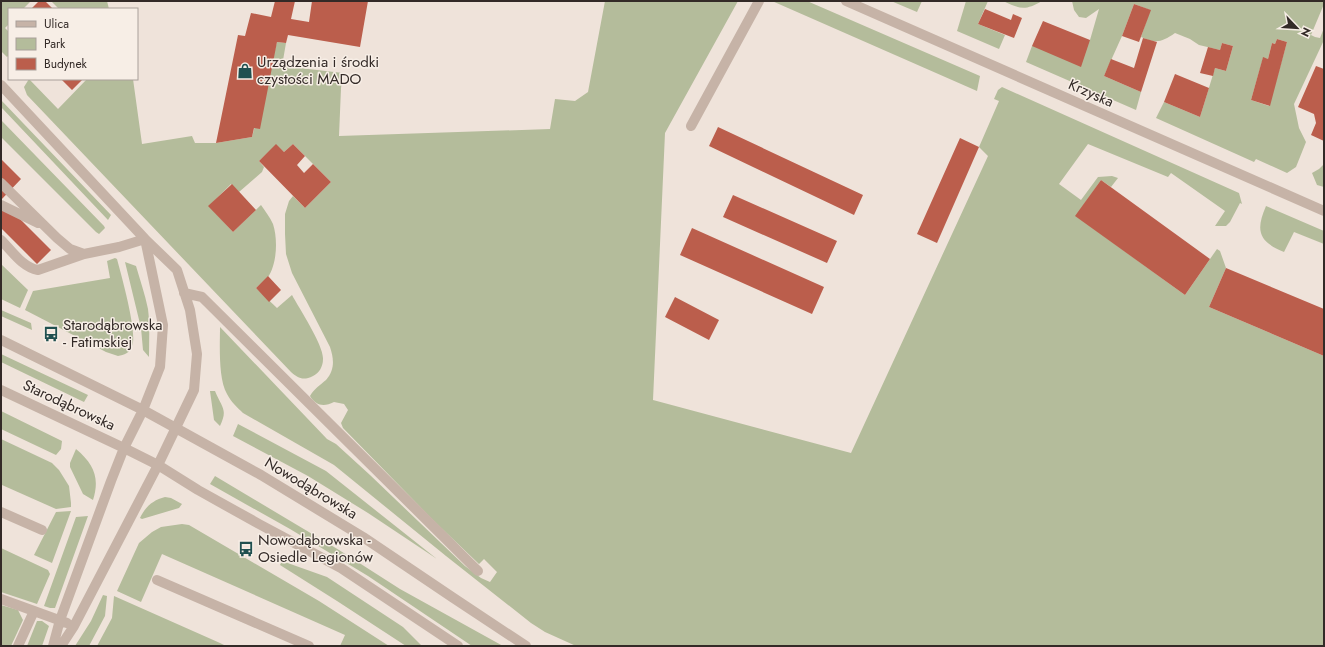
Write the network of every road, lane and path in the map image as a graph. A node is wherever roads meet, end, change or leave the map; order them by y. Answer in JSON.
{"nodes":[{"id":1,"x":759,"y":1,"type":"edge"},
{"id":2,"x":846,"y":1,"type":"edge"},
{"id":3,"x":1,"y":85,"type":"edge"},
{"id":4,"x":691,"y":126,"type":"dead end"},
{"id":5,"x":1,"y":183,"type":"edge"},
{"id":6,"x":1,"y":205,"type":"edge"},
{"id":7,"x":1324,"y":211,"type":"edge"},
{"id":8,"x":50,"y":230,"type":"junction"},
{"id":9,"x":145,"y":239,"type":"junction"},
{"id":10,"x":1,"y":240,"type":"edge"},
{"id":11,"x":84,"y":254,"type":"junction"},
{"id":12,"x":184,"y":293,"type":"junction"},
{"id":13,"x":1,"y":340,"type":"edge"},
{"id":14,"x":1,"y":390,"type":"edge"},
{"id":15,"x":144,"y":410,"type":"junction"},
{"id":16,"x":176,"y":428,"type":"junction"},
{"id":17,"x":124,"y":448,"type":"junction"},
{"id":18,"x":158,"y":465,"type":"junction"},
{"id":19,"x":1,"y":512,"type":"edge"},
{"id":20,"x":42,"y":530,"type":"dead end"},
{"id":21,"x":478,"y":571,"type":"dead end"},
{"id":22,"x":157,"y":580,"type":"dead end"},
{"id":23,"x":1,"y":599,"type":"edge"},
{"id":24,"x":34,"y":611,"type":"junction"},
{"id":25,"x":60,"y":620,"type":"junction"},
{"id":26,"x":74,"y":626,"type":"junction"},
{"id":27,"x":18,"y":646,"type":"edge"},
{"id":28,"x":53,"y":646,"type":"edge"},
{"id":29,"x":61,"y":646,"type":"edge"},
{"id":30,"x":309,"y":646,"type":"edge"},
{"id":31,"x":458,"y":646,"type":"edge"},
{"id":32,"x":526,"y":646,"type":"edge"}],
"edges":[{"from":1,"to":4,"type":"street"},
{"from":2,"to":7,"type":"street","name":"Krzyska"},
{"from":3,"to":9,"type":"street"},
{"from":5,"to":8,"type":"street"},
{"from":6,"to":8,"type":"street"},
{"from":8,"to":11,"type":"street"},
{"from":9,"to":11,"type":"street"},
{"from":9,"to":12,"type":"street"},
{"from":9,"to":15,"type":"street"},
{"from":10,"to":11,"type":"street"},
{"from":12,"to":16,"type":"street"},
{"from":12,"to":21,"type":"street"},
{"from":13,"to":15,"type":"street","name":"Starodąbrowska"},
{"from":14,"to":17,"type":"street","name":"Starodąbrowska"},
{"from":15,"to":16,"type":"street","name":"Starodąbrowska"},
{"from":15,"to":17,"type":"street"},
{"from":16,"to":18,"type":"street"},
{"from":16,"to":32,"type":"street","name":"Nowodąbrowska"},
{"from":17,"to":18,"type":"street"},
{"from":17,"to":25,"type":"street"},
{"from":18,"to":26,"type":"street"},
{"from":18,"to":31,"type":"street"},
{"from":19,"to":20,"type":"street"},
{"from":22,"to":30,"type":"street"},
{"from":23,"to":24,"type":"street"},
{"from":24,"to":25,"type":"street"},
{"from":24,"to":27,"type":"street"},
{"from":25,"to":26,"type":"street"},
{"from":25,"to":28,"type":"street"},
{"from":26,"to":29,"type":"street"}]}
